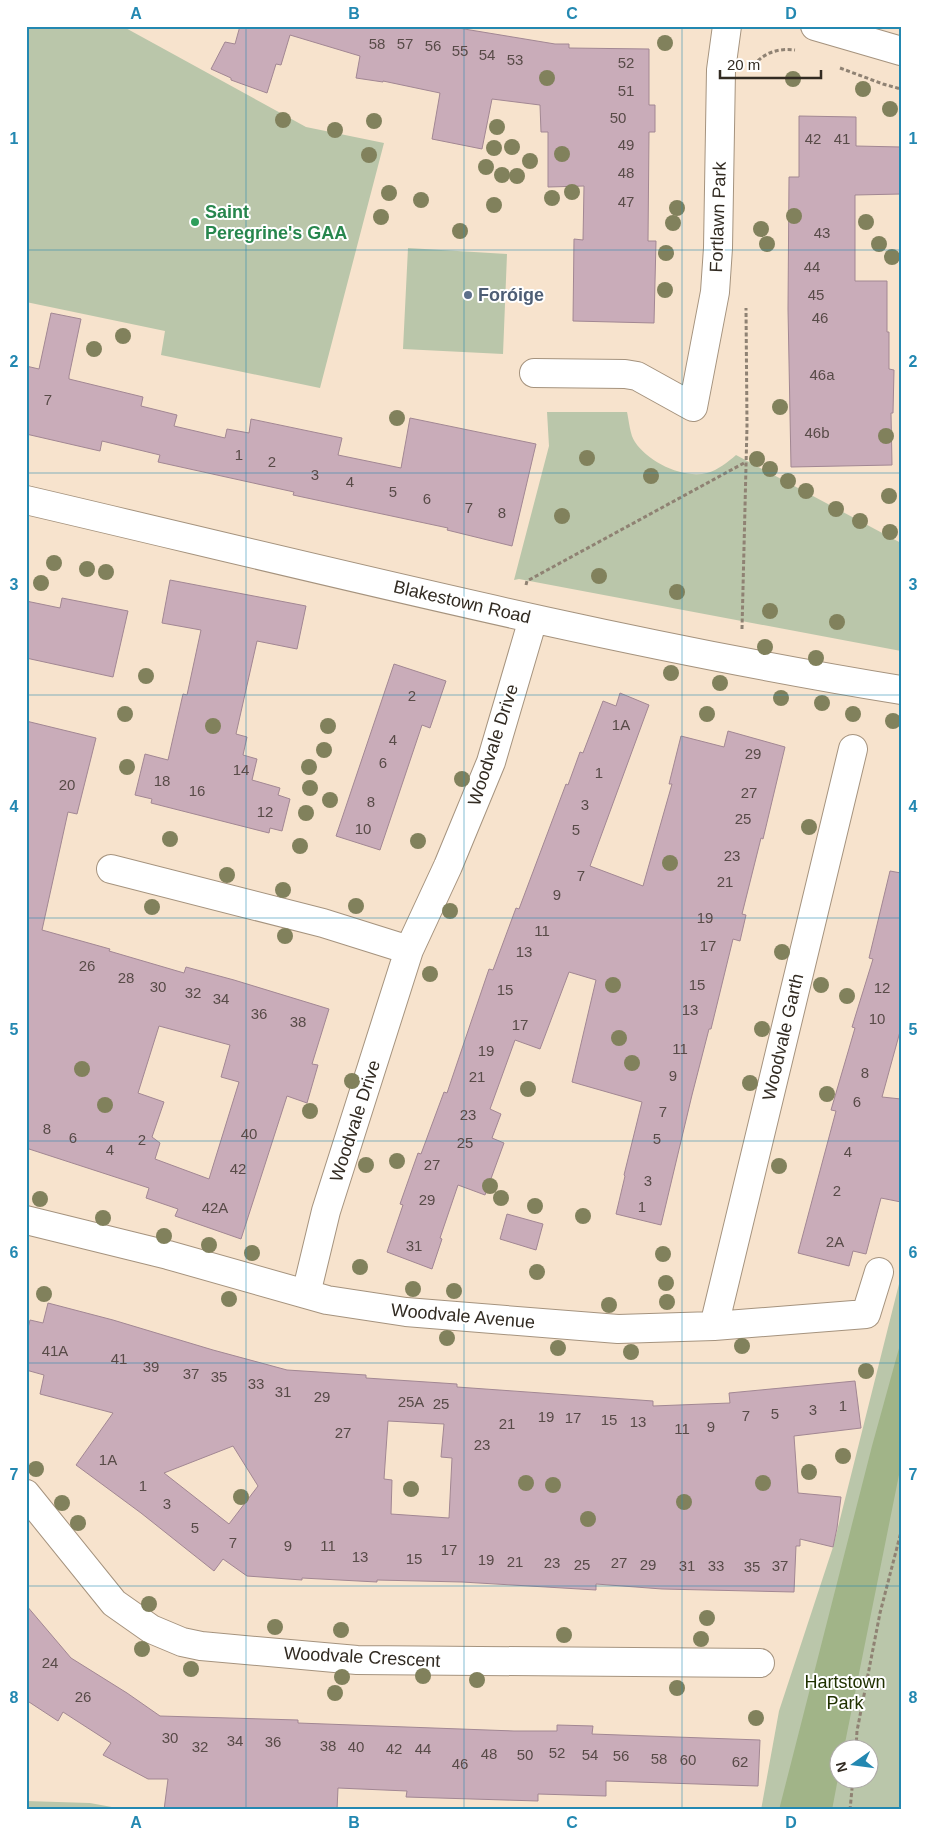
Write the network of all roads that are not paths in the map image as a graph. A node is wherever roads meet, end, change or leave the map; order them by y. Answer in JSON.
{"nodes":[{"id":1,"x":727,"y":26,"type":"edge"},
{"id":2,"x":815,"y":26,"type":"edge"},
{"id":3,"x":900,"y":47,"type":"edge"},
{"id":4,"x":534,"y":373,"type":"dead end"},
{"id":5,"x":26,"y":500,"type":"edge"},
{"id":6,"x":526,"y":618,"type":"junction"},
{"id":7,"x":901,"y":690,"type":"edge"},
{"id":8,"x":853,"y":749,"type":"dead end"},
{"id":9,"x":111,"y":869,"type":"dead end"},
{"id":10,"x":409,"y":950,"type":"junction"},
{"id":11,"x":26,"y":1220,"type":"edge"},
{"id":12,"x":879,"y":1272,"type":"dead end"},
{"id":13,"x":306,"y":1294,"type":"junction"},
{"id":14,"x":714,"y":1326,"type":"junction"},
{"id":15,"x":26,"y":1494,"type":"edge"},
{"id":16,"x":760,"y":1664,"type":"dead end"}],
"edges":[{"from":1,"to":4,"type":"street","name":"Fortlawn Park"},
{"from":2,"to":3,"type":"street"},
{"from":5,"to":6,"type":"street","name":"Blakestown Road"},
{"from":6,"to":7,"type":"street","name":"Blakestown Road"},
{"from":6,"to":10,"type":"street","name":"Woodvale Drive"},
{"from":8,"to":14,"type":"street","name":"Woodvale Garth"},
{"from":9,"to":10,"type":"street"},
{"from":10,"to":13,"type":"street","name":"Woodvale Drive"},
{"from":11,"to":13,"type":"street","name":"Woodvale Avenue"},
{"from":12,"to":14,"type":"street","name":"Woodvale Avenue"},
{"from":13,"to":14,"type":"street","name":"Woodvale Avenue"},
{"from":15,"to":16,"type":"street","name":"Woodvale Crescent"}]}
